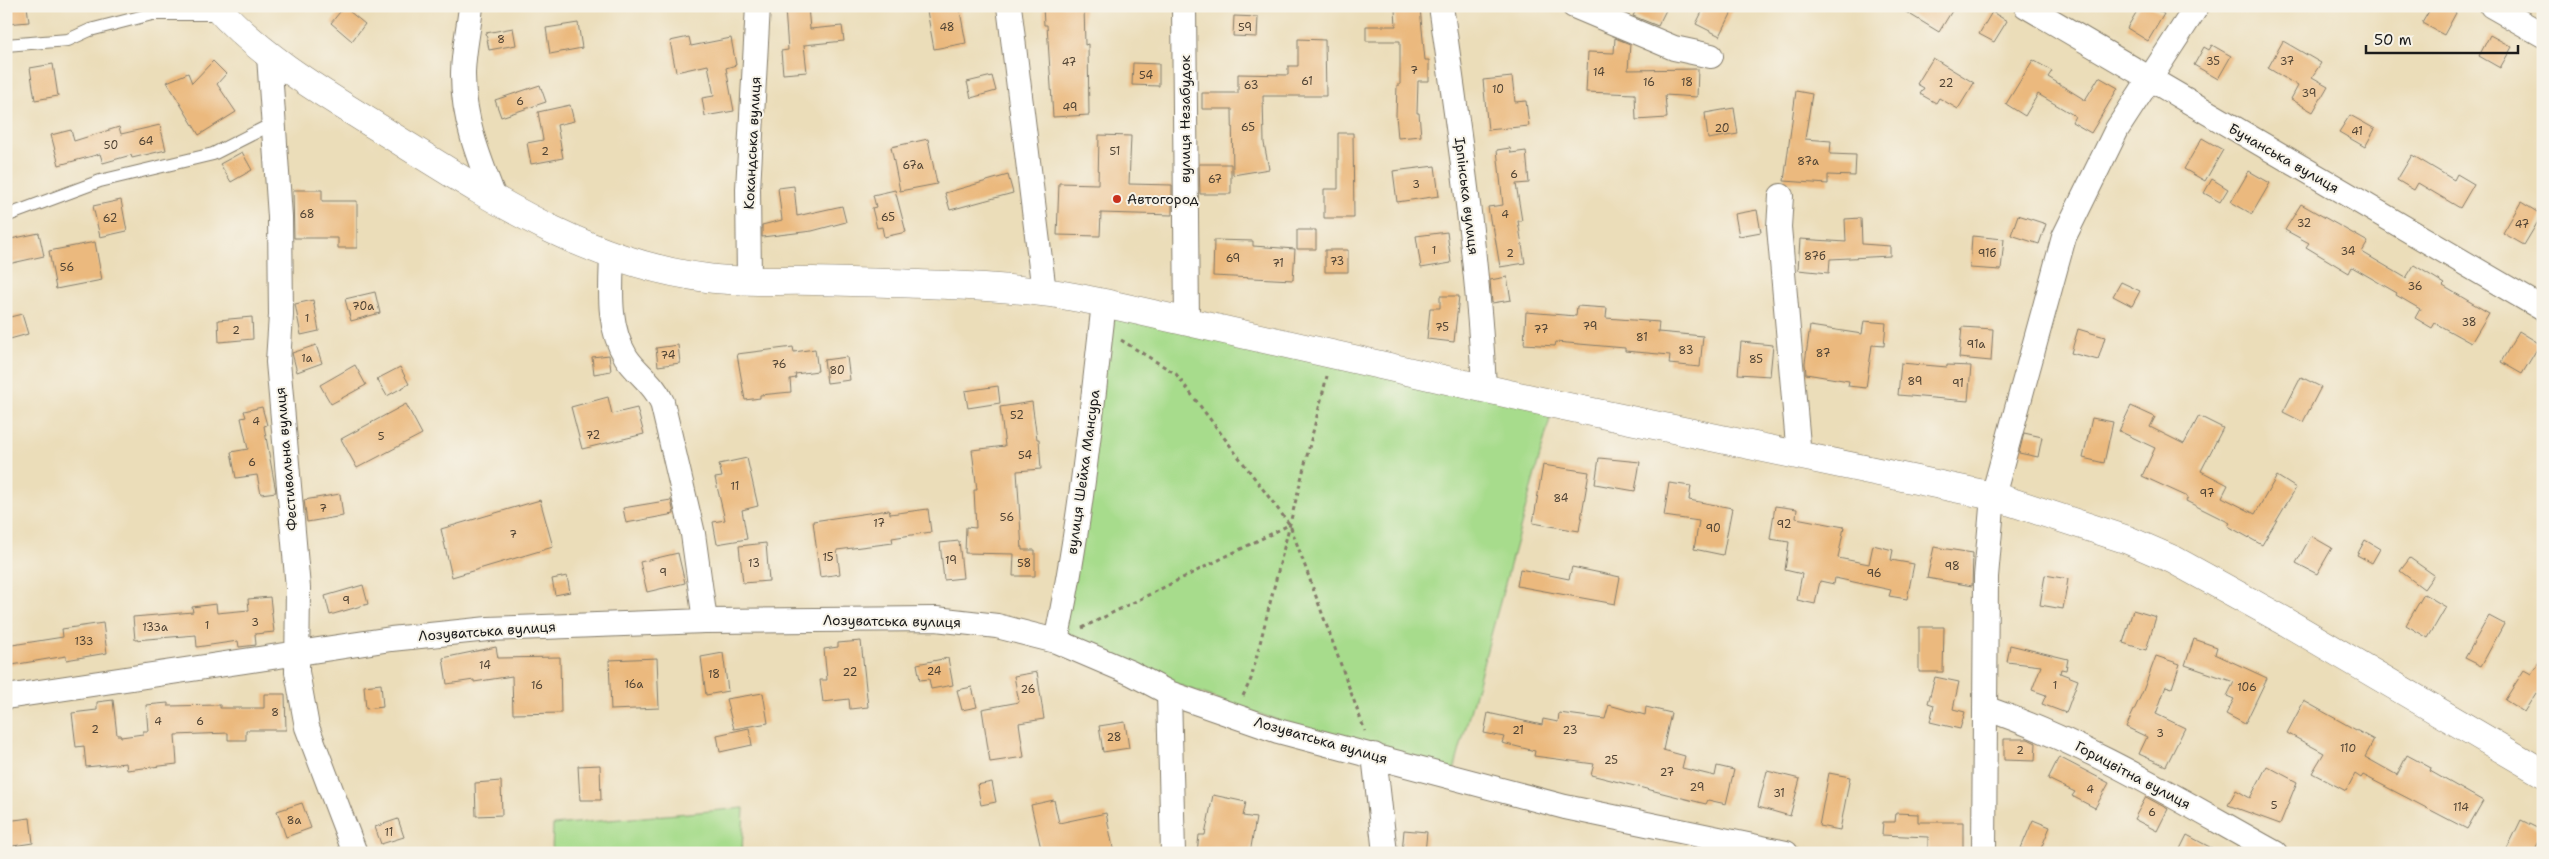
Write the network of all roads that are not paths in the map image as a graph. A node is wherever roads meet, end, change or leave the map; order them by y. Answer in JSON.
{"nodes":[{"id":1,"x":471,"y":6,"type":"edge"},
{"id":2,"x":758,"y":6,"type":"edge"},
{"id":3,"x":1009,"y":6,"type":"edge"},
{"id":4,"x":1184,"y":6,"type":"edge"},
{"id":5,"x":1441,"y":6,"type":"edge"},
{"id":6,"x":1574,"y":6,"type":"edge"},
{"id":7,"x":2026,"y":6,"type":"edge"},
{"id":8,"x":2197,"y":6,"type":"edge"},
{"id":9,"x":2492,"y":6,"type":"edge"},
{"id":10,"x":219,"y":10,"type":"edge"},
{"id":11,"x":2543,"y":35,"type":"edge"},
{"id":12,"x":6,"y":46,"type":"edge"},
{"id":13,"x":269,"y":56,"type":"junction"},
{"id":14,"x":1711,"y":56,"type":"dead end"},
{"id":15,"x":2149,"y":79,"type":"junction"},
{"id":16,"x":274,"y":123,"type":"junction"},
{"id":17,"x":1781,"y":196,"type":"dead end"},
{"id":18,"x":495,"y":200,"type":"junction"},
{"id":19,"x":6,"y":216,"type":"edge"},
{"id":20,"x":612,"y":255,"type":"junction"},
{"id":21,"x":749,"y":280,"type":"junction"},
{"id":22,"x":1044,"y":292,"type":"junction"},
{"id":23,"x":2543,"y":309,"type":"edge"},
{"id":24,"x":1103,"y":315,"type":"junction"},
{"id":25,"x":1187,"y":321,"type":"junction"},
{"id":26,"x":1484,"y":387,"type":"junction"},
{"id":27,"x":1799,"y":456,"type":"junction"},
{"id":28,"x":1993,"y":496,"type":"junction"},
{"id":29,"x":705,"y":621,"type":"junction"},
{"id":30,"x":1056,"y":641,"type":"junction"},
{"id":31,"x":297,"y":653,"type":"junction"},
{"id":32,"x":1169,"y":693,"type":"junction"},
{"id":33,"x":6,"y":697,"type":"edge"},
{"id":34,"x":1985,"y":708,"type":"junction"},
{"id":35,"x":1374,"y":755,"type":"junction"},
{"id":36,"x":2543,"y":773,"type":"edge"},
{"id":37,"x":355,"y":853,"type":"edge"},
{"id":38,"x":1173,"y":853,"type":"edge"},
{"id":39,"x":1385,"y":853,"type":"edge"},
{"id":40,"x":1786,"y":853,"type":"edge"},
{"id":41,"x":1984,"y":853,"type":"edge"},
{"id":42,"x":2275,"y":853,"type":"edge"}],
"edges":[{"from":1,"to":18,"type":"street"},
{"from":2,"to":21,"type":"street","name":"Кокандська вулиця"},
{"from":3,"to":22,"type":"street"},
{"from":4,"to":25,"type":"street","name":"вулиця Незабудок"},
{"from":5,"to":26,"type":"street","name":"Ірпінська вулиця"},
{"from":6,"to":14,"type":"street"},
{"from":7,"to":15,"type":"street","name":"Бучанська вулиця"},
{"from":8,"to":15,"type":"street"},
{"from":9,"to":11,"type":"street"},
{"from":10,"to":12,"type":"lane"},
{"from":10,"to":13,"type":"main road"},
{"from":13,"to":16,"type":"street","name":"Фестивальна вулиця"},
{"from":13,"to":18,"type":"main road"},
{"from":15,"to":23,"type":"street","name":"Бучанська вулиця"},
{"from":15,"to":28,"type":"street"},
{"from":16,"to":19,"type":"lane"},
{"from":16,"to":31,"type":"street","name":"Фестивальна вулиця"},
{"from":17,"to":27,"type":"street"},
{"from":18,"to":20,"type":"main road"},
{"from":20,"to":21,"type":"main road"},
{"from":20,"to":29,"type":"street"},
{"from":21,"to":22,"type":"main road"},
{"from":22,"to":24,"type":"main road"},
{"from":24,"to":25,"type":"main road"},
{"from":24,"to":30,"type":"street","name":"вулиця Шейха Мансура"},
{"from":25,"to":26,"type":"main road"},
{"from":26,"to":27,"type":"main road"},
{"from":27,"to":28,"type":"main road"},
{"from":28,"to":34,"type":"street"},
{"from":28,"to":36,"type":"main road"},
{"from":29,"to":30,"type":"street","name":"Лозуватська вулиця"},
{"from":29,"to":31,"type":"street","name":"Лозуватська вулиця"},
{"from":30,"to":32,"type":"street","name":"Лозуватська вулиця"},
{"from":31,"to":33,"type":"street","name":"Лозуватська вулиця"},
{"from":31,"to":37,"type":"street","name":"Фестивальна вулиця"},
{"from":32,"to":35,"type":"street","name":"Лозуватська вулиця"},
{"from":32,"to":38,"type":"street"},
{"from":34,"to":41,"type":"street"},
{"from":34,"to":42,"type":"street","name":"Горицвітна вулиця"},
{"from":35,"to":39,"type":"street"},
{"from":35,"to":40,"type":"street","name":"Лозуватська вулиця"}]}
